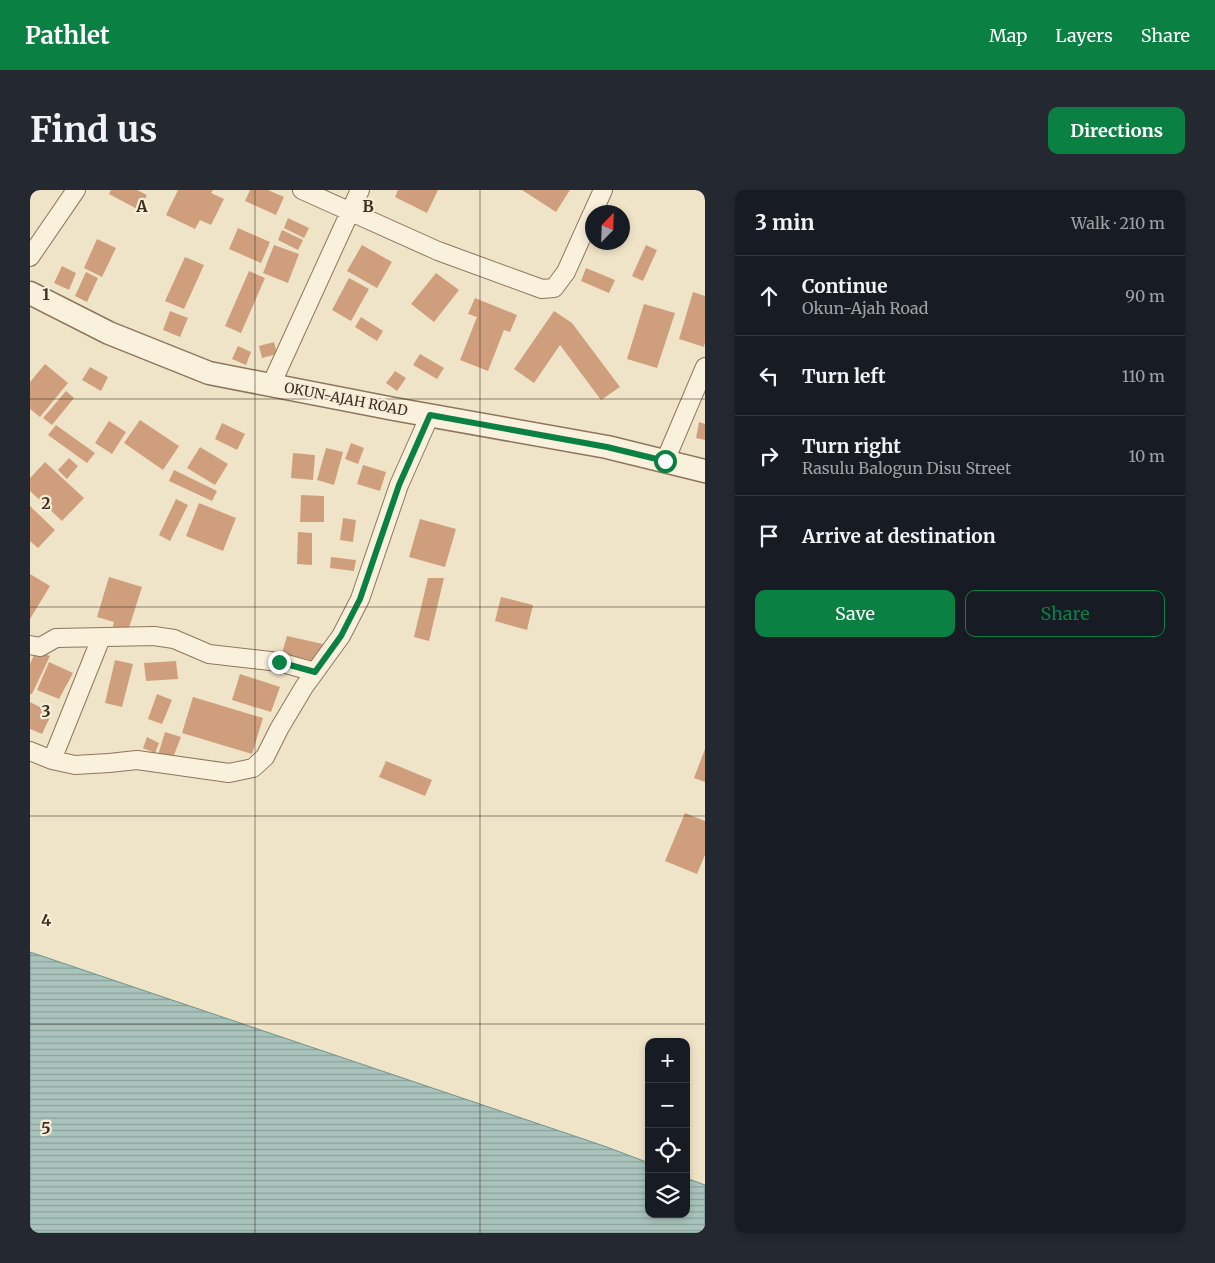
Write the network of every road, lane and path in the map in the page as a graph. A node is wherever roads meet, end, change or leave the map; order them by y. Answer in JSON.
{"nodes":[{"id":1,"x":76,"y":190,"type":"edge"},
{"id":2,"x":302,"y":190,"type":"edge"},
{"id":3,"x":360,"y":190,"type":"edge"},
{"id":4,"x":604,"y":190,"type":"edge"},
{"id":5,"x":597,"y":205,"type":"edge"},
{"id":6,"x":350,"y":211,"type":"junction"},
{"id":7,"x":585,"y":230,"type":"edge"},
{"id":8,"x":30,"y":257,"type":"edge"},
{"id":9,"x":30,"y":293,"type":"edge"},
{"id":10,"x":705,"y":367,"type":"edge"},
{"id":11,"x":271,"y":385,"type":"junction"},
{"id":12,"x":430,"y":415,"type":"junction"},
{"id":13,"x":665,"y":461,"type":"junction"},
{"id":14,"x":705,"y":471,"type":"edge"},
{"id":15,"x":101,"y":638,"type":"junction"},
{"id":16,"x":30,"y":645,"type":"edge"},
{"id":17,"x":315,"y":672,"type":"junction"},
{"id":18,"x":30,"y":751,"type":"edge"},
{"id":19,"x":52,"y":760,"type":"junction"}],
"edges":[{"from":1,"to":8,"type":"street"},
{"from":2,"to":6,"type":"street"},
{"from":3,"to":6,"type":"street"},
{"from":4,"to":5,"type":"street"},
{"from":6,"to":7,"type":"street"},
{"from":6,"to":11,"type":"street"},
{"from":9,"to":11,"type":"street","name":"OKUN-AJAH ROAD"},
{"from":10,"to":13,"type":"street"},
{"from":11,"to":12,"type":"street","name":"OKUN-AJAH ROAD"},
{"from":12,"to":13,"type":"street","name":"OKUN-AJAH ROAD"},
{"from":12,"to":17,"type":"street"},
{"from":13,"to":14,"type":"street","name":"OKUN-AJAH ROAD"},
{"from":15,"to":16,"type":"street"},
{"from":15,"to":17,"type":"street"},
{"from":15,"to":19,"type":"street"},
{"from":17,"to":19,"type":"street"},
{"from":18,"to":19,"type":"street"}]}
